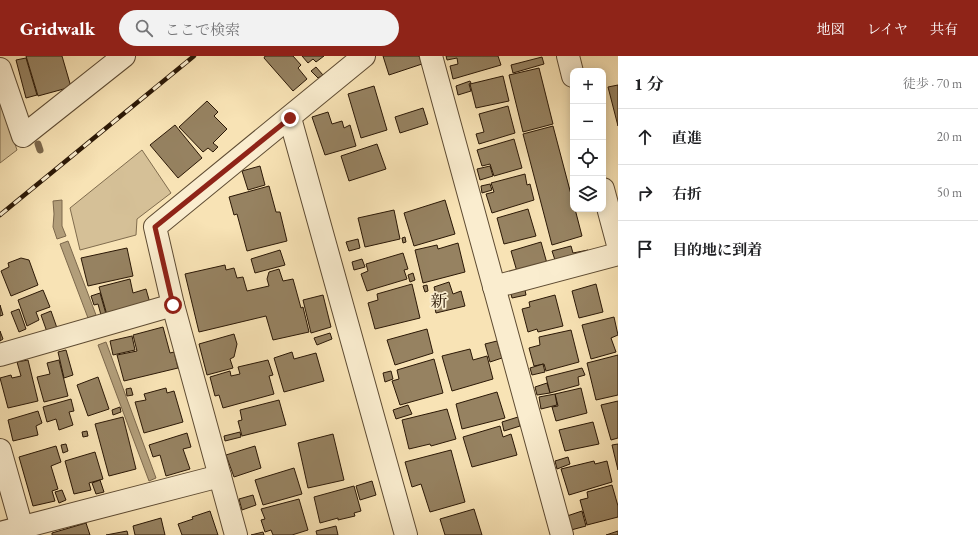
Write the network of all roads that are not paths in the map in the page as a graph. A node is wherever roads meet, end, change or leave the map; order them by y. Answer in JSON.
{"nodes":[{"id":1,"x":124,"y":56,"type":"edge"},
{"id":2,"x":364,"y":56,"type":"edge"},
{"id":3,"x":430,"y":56,"type":"edge"},
{"id":4,"x":568,"y":56,"type":"edge"},
{"id":5,"x":571,"y":68,"type":"edge"},
{"id":6,"x":0,"y":71,"type":"edge"},
{"id":7,"x":290,"y":118,"type":"junction"},
{"id":8,"x":606,"y":200,"type":"edge"},
{"id":9,"x":618,"y":246,"type":"edge"},
{"id":10,"x":618,"y":254,"type":"edge"},
{"id":11,"x":494,"y":287,"type":"junction"},
{"id":12,"x":173,"y":305,"type":"junction"},
{"id":13,"x":0,"y":355,"type":"edge"},
{"id":14,"x":0,"y":450,"type":"edge"},
{"id":15,"x":220,"y":476,"type":"junction"},
{"id":16,"x":23,"y":531,"type":"edge"},
{"id":17,"x":0,"y":533,"type":"edge"},
{"id":18,"x":236,"y":535,"type":"edge"},
{"id":19,"x":406,"y":535,"type":"edge"},
{"id":20,"x":562,"y":535,"type":"edge"}],
"edges":[{"from":1,"to":6,"type":"street"},
{"from":2,"to":7,"type":"street"},
{"from":3,"to":11,"type":"street"},
{"from":4,"to":5,"type":"street"},
{"from":7,"to":12,"type":"street"},
{"from":7,"to":19,"type":"street"},
{"from":8,"to":9,"type":"street"},
{"from":10,"to":11,"type":"street"},
{"from":11,"to":20,"type":"street"},
{"from":12,"to":13,"type":"street"},
{"from":12,"to":15,"type":"street"},
{"from":14,"to":16,"type":"street"},
{"from":15,"to":16,"type":"street"},
{"from":15,"to":18,"type":"street"},
{"from":16,"to":17,"type":"street"}]}
